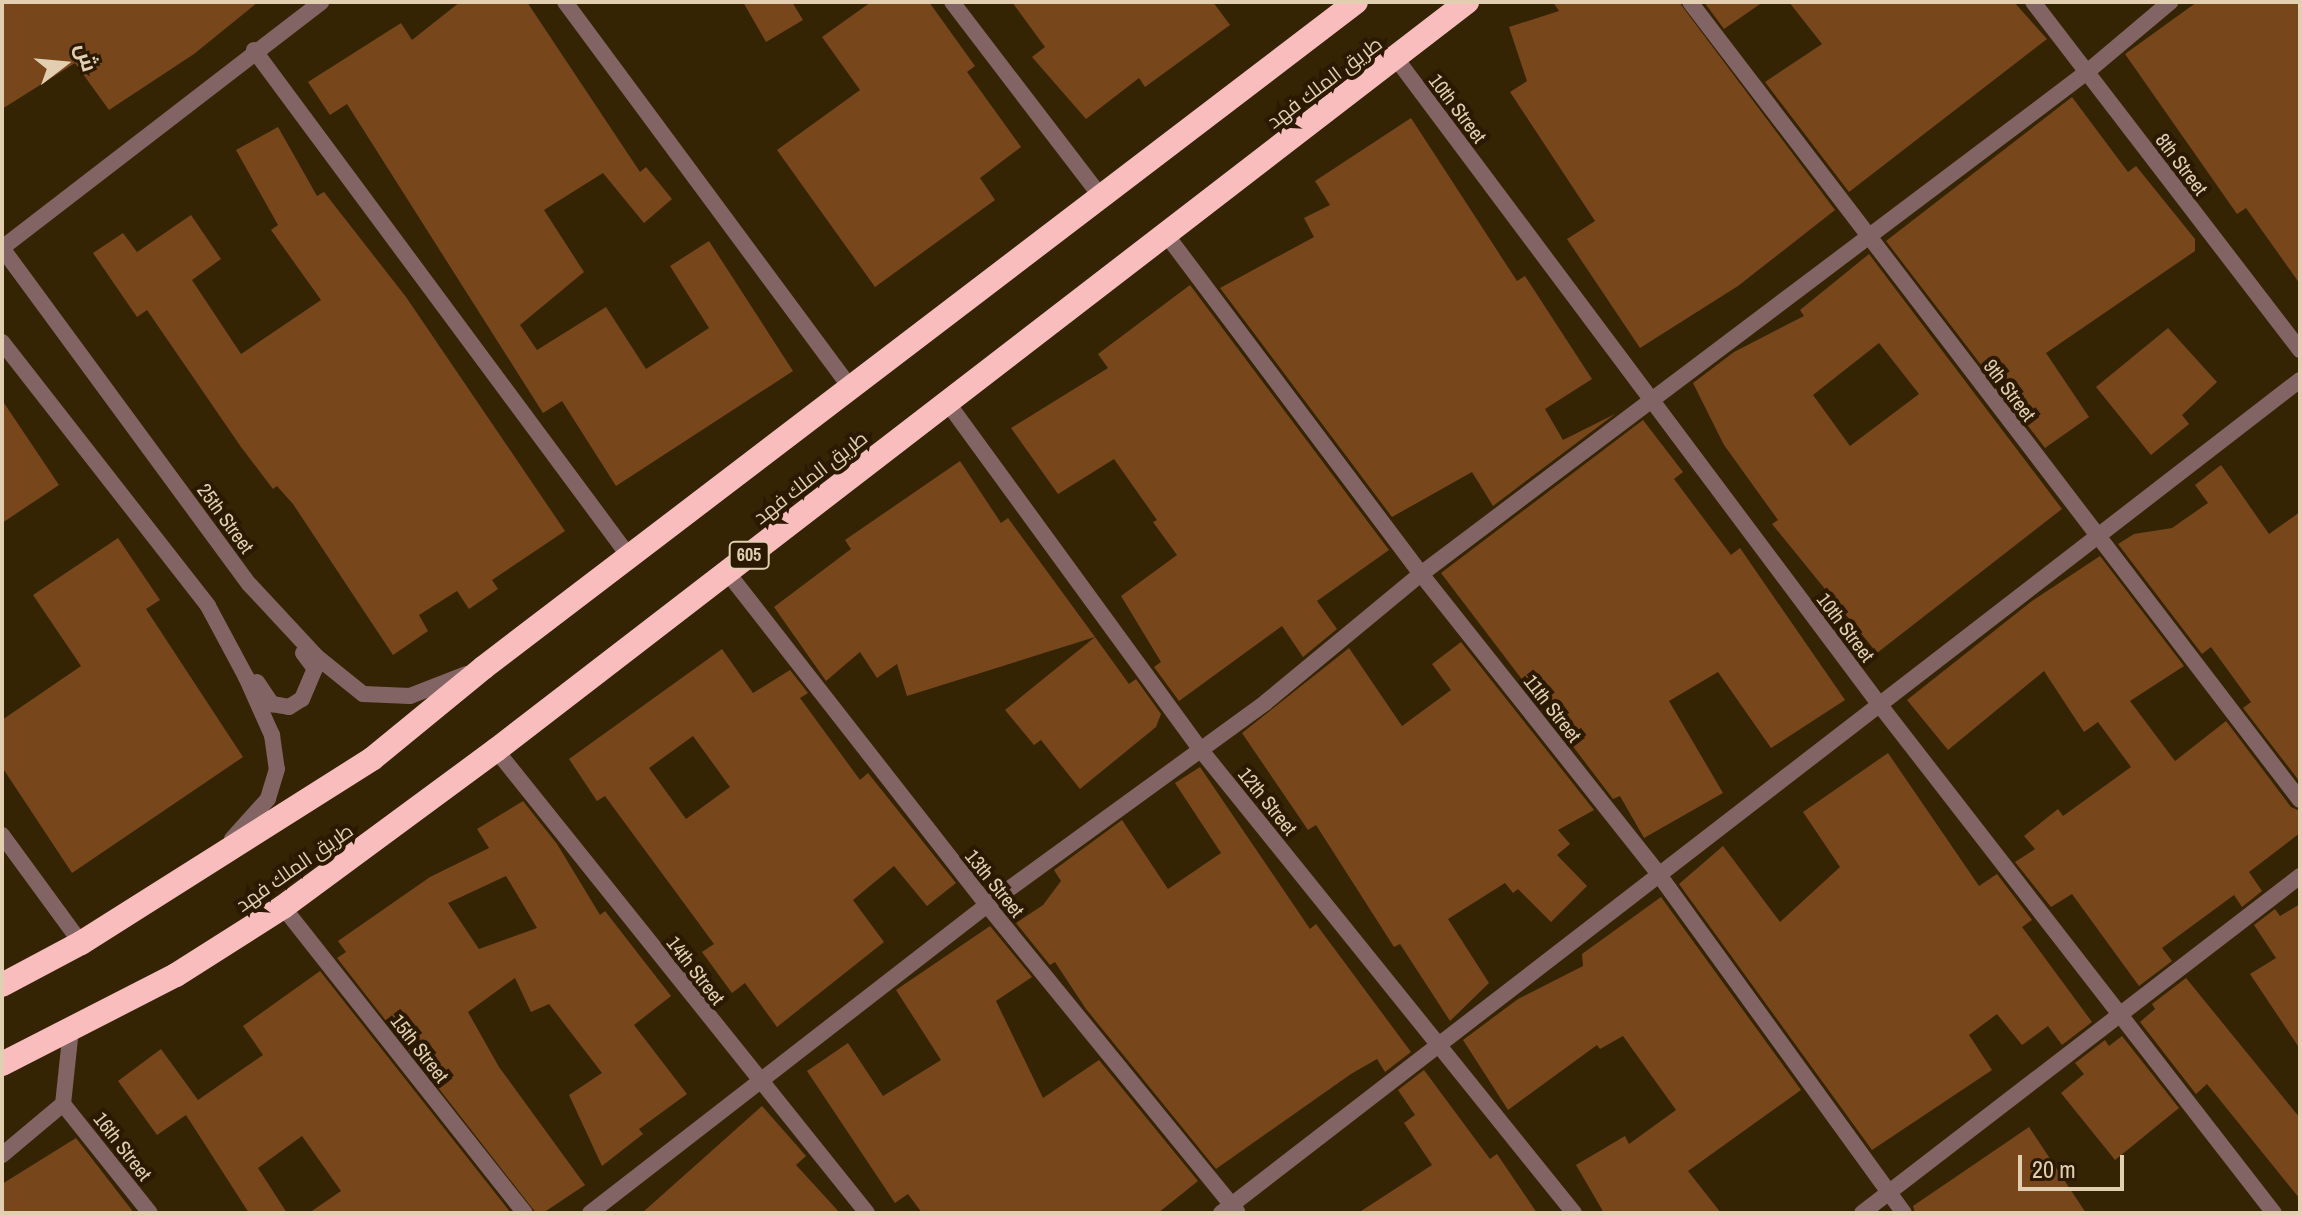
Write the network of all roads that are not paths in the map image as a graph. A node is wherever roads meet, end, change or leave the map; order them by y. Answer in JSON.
{"nodes":[{"id":1,"x":321,"y":2,"type":"edge"},
{"id":2,"x":565,"y":2,"type":"edge"},
{"id":3,"x":952,"y":2,"type":"edge"},
{"id":4,"x":1355,"y":2,"type":"edge"},
{"id":5,"x":1467,"y":2,"type":"edge"},
{"id":6,"x":1690,"y":2,"type":"edge"},
{"id":7,"x":2033,"y":2,"type":"edge"},
{"id":8,"x":2170,"y":2,"type":"edge"},
{"id":9,"x":254,"y":50,"type":"junction"},
{"id":10,"x":1395,"y":57,"type":"junction"},
{"id":11,"x":2087,"y":72,"type":"junction"},
{"id":12,"x":1102,"y":198,"type":"junction"},
{"id":13,"x":1165,"y":233,"type":"junction"},
{"id":14,"x":1869,"y":236,"type":"junction"},
{"id":15,"x":2,"y":248,"type":"edge"},
{"id":16,"x":2,"y":342,"type":"edge"},
{"id":17,"x":2300,"y":350,"type":"edge"},
{"id":18,"x":2300,"y":380,"type":"edge"},
{"id":19,"x":850,"y":387,"type":"junction"},
{"id":20,"x":1651,"y":400,"type":"junction"},
{"id":21,"x":947,"y":402,"type":"junction"},
{"id":22,"x":2095,"y":538,"type":"junction"},
{"id":23,"x":631,"y":559,"type":"junction"},
{"id":24,"x":727,"y":572,"type":"junction"},
{"id":25,"x":1421,"y":574,"type":"junction"},
{"id":26,"x":250,"y":585,"type":"junction"},
{"id":27,"x":208,"y":606,"type":"junction"},
{"id":28,"x":483,"y":668,"type":"junction"},
{"id":29,"x":1879,"y":704,"type":"junction"},
{"id":30,"x":1200,"y":749,"type":"junction"},
{"id":31,"x":496,"y":750,"type":"junction"},
{"id":32,"x":2300,"y":800,"type":"edge"},
{"id":33,"x":2,"y":835,"type":"edge"},
{"id":34,"x":220,"y":853,"type":"junction"},
{"id":35,"x":1657,"y":872,"type":"junction"},
{"id":36,"x":2300,"y":876,"type":"edge"},
{"id":37,"x":987,"y":905,"type":"junction"},
{"id":38,"x":283,"y":907,"type":"junction"},
{"id":39,"x":81,"y":943,"type":"junction"},
{"id":40,"x":2,"y":985,"type":"edge"},
{"id":41,"x":2118,"y":1017,"type":"junction"},
{"id":42,"x":71,"y":1029,"type":"junction"},
{"id":43,"x":1437,"y":1046,"type":"junction"},
{"id":44,"x":2,"y":1064,"type":"edge"},
{"id":45,"x":759,"y":1081,"type":"junction"},
{"id":46,"x":63,"y":1104,"type":"junction"},
{"id":47,"x":2,"y":1155,"type":"edge"},
{"id":48,"x":1887,"y":1192,"type":"junction"},
{"id":49,"x":1230,"y":1210,"type":"edge"},
{"id":50,"x":150,"y":1213,"type":"edge"},
{"id":51,"x":525,"y":1213,"type":"edge"},
{"id":52,"x":590,"y":1213,"type":"edge"},
{"id":53,"x":867,"y":1213,"type":"edge"},
{"id":54,"x":1574,"y":1213,"type":"edge"},
{"id":55,"x":1862,"y":1213,"type":"edge"},
{"id":56,"x":1904,"y":1213,"type":"edge"},
{"id":57,"x":2274,"y":1213,"type":"edge"}],
"edges":[{"from":1,"to":9,"type":"street"},
{"from":2,"to":19,"type":"street"},
{"from":3,"to":12,"type":"street"},
{"from":4,"to":12,"type":"highway"},
{"from":5,"to":10,"type":"highway","name":"طريق الملك فهد","number":"605"},
{"from":6,"to":14,"type":"street","name":"9th Street"},
{"from":7,"to":11,"type":"street","name":"8th Street"},
{"from":8,"to":11,"type":"street"},
{"from":9,"to":15,"type":"street"},
{"from":9,"to":23,"type":"street"},
{"from":10,"to":13,"type":"highway","name":"طريق الملك فهد","number":"605"},
{"from":10,"to":20,"type":"street","name":"10th Street"},
{"from":11,"to":14,"type":"street"},
{"from":11,"to":17,"type":"street","name":"8th Street"},
{"from":12,"to":19,"type":"highway"},
{"from":13,"to":21,"type":"highway","name":"طريق الملك فهد","number":"605"},
{"from":13,"to":25,"type":"street","name":"11th Street"},
{"from":14,"to":20,"type":"street"},
{"from":14,"to":22,"type":"street","name":"9th Street"},
{"from":15,"to":26,"type":"street","name":"25th Street"},
{"from":16,"to":27,"type":"street"},
{"from":18,"to":22,"type":"street"},
{"from":19,"to":23,"type":"highway"},
{"from":20,"to":25,"type":"street"},
{"from":20,"to":29,"type":"street","name":"10th Street"},
{"from":21,"to":24,"type":"highway","name":"طريق الملك فهد","number":"605"},
{"from":21,"to":30,"type":"street","name":"12th Street"},
{"from":22,"to":29,"type":"street"},
{"from":22,"to":32,"type":"street","name":"9th Street"},
{"from":23,"to":28,"type":"highway"},
{"from":24,"to":31,"type":"highway","name":"طريق الملك فهد","number":"605"},
{"from":24,"to":37,"type":"street","name":"13th Street"},
{"from":25,"to":30,"type":"street"},
{"from":25,"to":35,"type":"street","name":"11th Street"},
{"from":26,"to":27,"type":"street"},
{"from":26,"to":28,"type":"street","name":"25th Street"},
{"from":27,"to":34,"type":"street"},
{"from":28,"to":34,"type":"highway"},
{"from":29,"to":35,"type":"street"},
{"from":29,"to":41,"type":"street","name":"10th Street"},
{"from":30,"to":37,"type":"street"},
{"from":30,"to":43,"type":"street","name":"12th Street"},
{"from":31,"to":38,"type":"highway","name":"طريق الملك فهد","number":"605"},
{"from":31,"to":45,"type":"street","name":"14th Street"},
{"from":33,"to":39,"type":"street"},
{"from":34,"to":39,"type":"highway"},
{"from":35,"to":43,"type":"street"},
{"from":35,"to":48,"type":"street","name":"11th Street"},
{"from":36,"to":41,"type":"street"},
{"from":37,"to":45,"type":"street"},
{"from":37,"to":49,"type":"street","name":"13th Street"},
{"from":38,"to":42,"type":"highway","name":"طريق الملك فهد","number":"605"},
{"from":38,"to":51,"type":"street","name":"15th Street"},
{"from":39,"to":40,"type":"highway"},
{"from":41,"to":48,"type":"street"},
{"from":41,"to":57,"type":"street","name":"10th Street"},
{"from":42,"to":44,"type":"highway","name":"طريق الملك فهد","number":"605"},
{"from":42,"to":46,"type":"street"},
{"from":43,"to":49,"type":"street"},
{"from":43,"to":54,"type":"street","name":"12th Street"},
{"from":45,"to":52,"type":"street"},
{"from":45,"to":53,"type":"street","name":"14th Street"},
{"from":46,"to":47,"type":"street"},
{"from":46,"to":50,"type":"street","name":"16th Street"},
{"from":48,"to":55,"type":"street"},
{"from":48,"to":56,"type":"street","name":"11th Street"}]}
